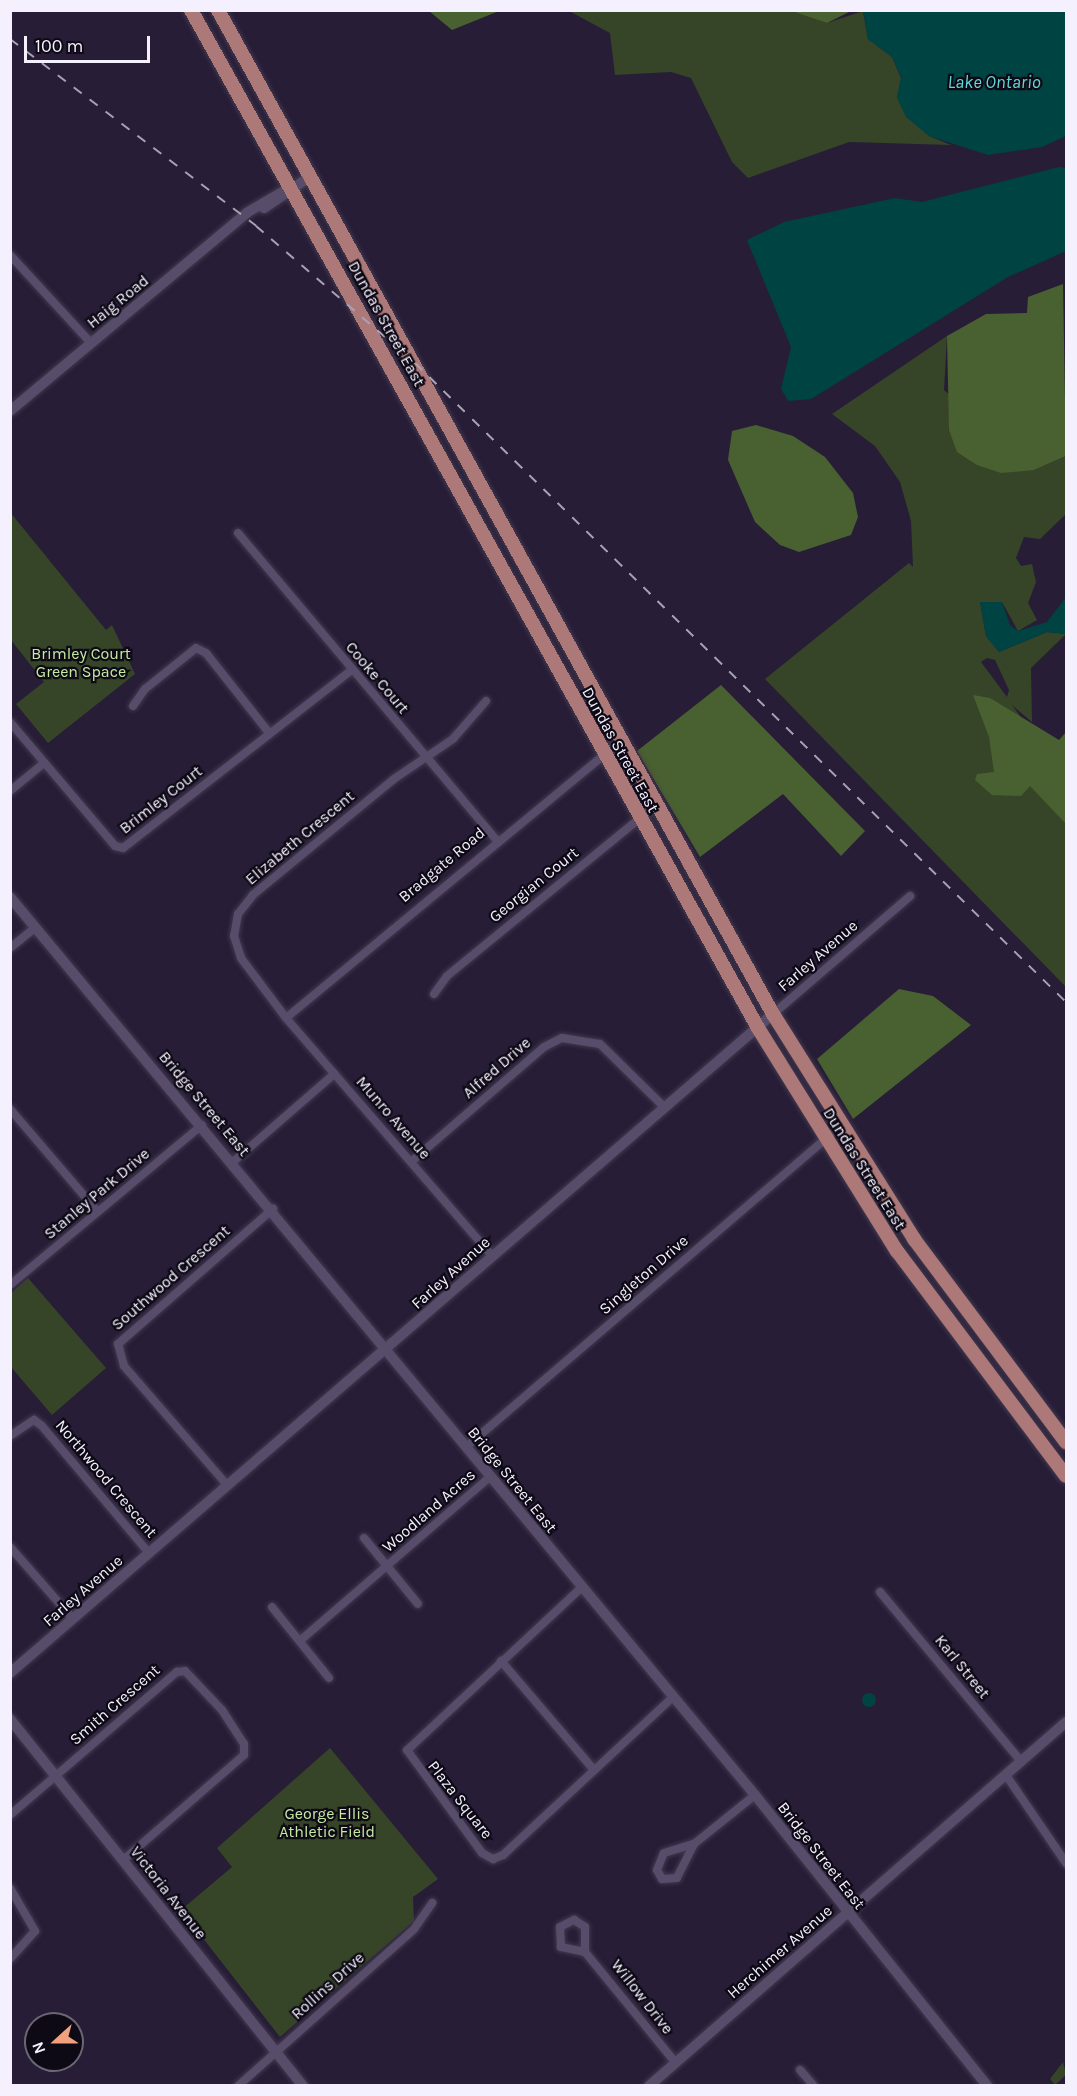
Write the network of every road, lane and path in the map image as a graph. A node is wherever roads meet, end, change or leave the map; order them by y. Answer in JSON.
{"nodes":[{"id":1,"x":191,"y":10,"type":"edge"},
{"id":2,"x":218,"y":10,"type":"edge"},
{"id":3,"x":237,"y":44,"type":"junction"},
{"id":4,"x":217,"y":55,"type":"junction"},
{"id":5,"x":311,"y":176,"type":"junction"},
{"id":6,"x":291,"y":187,"type":"junction"},
{"id":7,"x":10,"y":255,"type":"edge"},
{"id":8,"x":91,"y":343,"type":"junction"},
{"id":9,"x":10,"y":411,"type":"edge"},
{"id":10,"x":478,"y":478,"type":"junction"},
{"id":11,"x":458,"y":490,"type":"junction"},
{"id":12,"x":238,"y":533,"type":"dead end"},
{"id":13,"x":535,"y":582,"type":"junction"},
{"id":14,"x":516,"y":595,"type":"junction"},
{"id":15,"x":350,"y":671,"type":"junction"},
{"id":16,"x":486,"y":701,"type":"dead end"},
{"id":17,"x":133,"y":706,"type":"dead end"},
{"id":18,"x":10,"y":722,"type":"edge"},
{"id":19,"x":270,"y":734,"type":"junction"},
{"id":20,"x":621,"y":740,"type":"junction"},
{"id":21,"x":603,"y":751,"type":"junction"},
{"id":22,"x":425,"y":759,"type":"junction"},
{"id":23,"x":44,"y":763,"type":"junction"},
{"id":24,"x":10,"y":791,"type":"edge"},
{"id":25,"x":657,"y":803,"type":"junction"},
{"id":26,"x":639,"y":818,"type":"junction"},
{"id":27,"x":496,"y":839,"type":"junction"},
{"id":28,"x":910,"y":896,"type":"dead end"},
{"id":29,"x":10,"y":897,"type":"edge"},
{"id":30,"x":36,"y":927,"type":"junction"},
{"id":31,"x":10,"y":948,"type":"edge"},
{"id":32,"x":745,"y":964,"type":"junction"},
{"id":33,"x":727,"y":975,"type":"junction"},
{"id":34,"x":434,"y":994,"type":"dead end"},
{"id":35,"x":773,"y":1014,"type":"junction"},
{"id":36,"x":286,"y":1018,"type":"junction"},
{"id":37,"x":758,"y":1028,"type":"junction"},
{"id":38,"x":334,"y":1074,"type":"junction"},
{"id":39,"x":664,"y":1107,"type":"junction"},
{"id":40,"x":10,"y":1109,"type":"edge"},
{"id":41,"x":202,"y":1125,"type":"junction"},
{"id":42,"x":841,"y":1126,"type":"junction"},
{"id":43,"x":825,"y":1140,"type":"junction"},
{"id":44,"x":234,"y":1161,"type":"junction"},
{"id":45,"x":412,"y":1161,"type":"junction"},
{"id":46,"x":273,"y":1209,"type":"junction"},
{"id":47,"x":98,"y":1212,"type":"junction"},
{"id":48,"x":492,"y":1256,"type":"junction"},
{"id":49,"x":10,"y":1285,"type":"edge"},
{"id":50,"x":387,"y":1349,"type":"junction"},
{"id":51,"x":10,"y":1436,"type":"edge"},
{"id":52,"x":1066,"y":1442,"type":"edge"},
{"id":53,"x":466,"y":1447,"type":"junction"},
{"id":54,"x":1066,"y":1476,"type":"edge"},
{"id":55,"x":490,"y":1477,"type":"junction"},
{"id":56,"x":228,"y":1486,"type":"junction"},
{"id":57,"x":364,"y":1538,"type":"dead end"},
{"id":58,"x":10,"y":1547,"type":"edge"},
{"id":59,"x":149,"y":1553,"type":"junction"},
{"id":60,"x":387,"y":1568,"type":"junction"},
{"id":61,"x":581,"y":1588,"type":"junction"},
{"id":62,"x":880,"y":1592,"type":"dead end"},
{"id":63,"x":418,"y":1604,"type":"dead end"},
{"id":64,"x":272,"y":1607,"type":"dead end"},
{"id":65,"x":73,"y":1619,"type":"junction"},
{"id":66,"x":302,"y":1639,"type":"junction"},
{"id":67,"x":501,"y":1661,"type":"junction"},
{"id":68,"x":10,"y":1672,"type":"edge"},
{"id":69,"x":329,"y":1678,"type":"dead end"},
{"id":70,"x":674,"y":1696,"type":"junction"},
{"id":71,"x":10,"y":1719,"type":"edge"},
{"id":72,"x":1066,"y":1722,"type":"edge"},
{"id":73,"x":1021,"y":1761,"type":"junction"},
{"id":74,"x":594,"y":1770,"type":"junction"},
{"id":75,"x":1006,"y":1775,"type":"junction"},
{"id":76,"x":56,"y":1776,"type":"junction"},
{"id":77,"x":755,"y":1795,"type":"junction"},
{"id":78,"x":10,"y":1815,"type":"edge"},
{"id":79,"x":694,"y":1844,"type":"junction"},
{"id":80,"x":123,"y":1860,"type":"junction"},
{"id":81,"x":1066,"y":1863,"type":"edge"},
{"id":82,"x":10,"y":1888,"type":"edge"},
{"id":83,"x":432,"y":1904,"type":"dead end"},
{"id":84,"x":847,"y":1912,"type":"junction"},
{"id":85,"x":585,"y":1952,"type":"dead end"},
{"id":86,"x":10,"y":1959,"type":"edge"},
{"id":87,"x":275,"y":2054,"type":"junction"},
{"id":88,"x":675,"y":2062,"type":"junction"},
{"id":89,"x":800,"y":2070,"type":"dead end"},
{"id":90,"x":238,"y":2085,"type":"edge"},
{"id":91,"x":303,"y":2085,"type":"edge"},
{"id":92,"x":649,"y":2085,"type":"edge"},
{"id":93,"x":814,"y":2085,"type":"edge"},
{"id":94,"x":987,"y":2085,"type":"edge"}],
"edges":[{"from":1,"to":4,"type":"main road","name":"Dundas Street East"},
{"from":2,"to":3,"type":"main road","name":"Dundas Street East"},
{"from":3,"to":4,"type":"main road"},
{"from":3,"to":5,"type":"main road","name":"Dundas Street East"},
{"from":4,"to":6,"type":"main road","name":"Dundas Street East"},
{"from":5,"to":6,"type":"street","name":"Haig Road"},
{"from":5,"to":10,"type":"main road","name":"Dundas Street East"},
{"from":6,"to":8,"type":"street","name":"Haig Road"},
{"from":6,"to":11,"type":"main road","name":"Dundas Street East"},
{"from":7,"to":8,"type":"street"},
{"from":8,"to":9,"type":"street","name":"Haig Road"},
{"from":10,"to":11,"type":"main road"},
{"from":10,"to":13,"type":"main road","name":"Dundas Street East"},
{"from":11,"to":14,"type":"main road","name":"Dundas Street East"},
{"from":12,"to":15,"type":"street","name":"Cooke Court"},
{"from":13,"to":14,"type":"main road"},
{"from":13,"to":20,"type":"main road","name":"Dundas Street East"},
{"from":14,"to":21,"type":"main road","name":"Dundas Street East"},
{"from":15,"to":19,"type":"street","name":"Brimley Court"},
{"from":15,"to":22,"type":"street","name":"Cooke Court"},
{"from":16,"to":22,"type":"street","name":"Elizabeth Crescent"},
{"from":17,"to":19,"type":"street"},
{"from":18,"to":23,"type":"street","name":"Brimley Court"},
{"from":19,"to":23,"type":"street","name":"Brimley Court"},
{"from":20,"to":21,"type":"street","name":"Bradgate Road"},
{"from":20,"to":25,"type":"main road","name":"Dundas Street East"},
{"from":21,"to":26,"type":"main road","name":"Dundas Street East"},
{"from":21,"to":27,"type":"street","name":"Bradgate Road"},
{"from":22,"to":27,"type":"street","name":"Cooke Court"},
{"from":22,"to":36,"type":"street","name":"Elizabeth Crescent"},
{"from":23,"to":24,"type":"street"},
{"from":25,"to":26,"type":"street","name":"Georgian Court"},
{"from":25,"to":32,"type":"main road","name":"Dundas Street East"},
{"from":26,"to":33,"type":"main road","name":"Dundas Street East"},
{"from":26,"to":34,"type":"street","name":"Georgian Court"},
{"from":27,"to":36,"type":"street","name":"Bradgate Road"},
{"from":28,"to":35,"type":"street","name":"Farley Avenue"},
{"from":29,"to":30,"type":"street","name":"Bridge Street East"},
{"from":30,"to":31,"type":"street"},
{"from":30,"to":41,"type":"street","name":"Bridge Street East"},
{"from":32,"to":33,"type":"main road"},
{"from":32,"to":35,"type":"main road","name":"Dundas Street East"},
{"from":33,"to":37,"type":"main road","name":"Dundas Street East"},
{"from":35,"to":37,"type":"street","name":"Farley Avenue"},
{"from":35,"to":42,"type":"main road","name":"Dundas Street East"},
{"from":36,"to":38,"type":"street","name":"Elizabeth Crescent"},
{"from":37,"to":39,"type":"street","name":"Farley Avenue"},
{"from":37,"to":43,"type":"main road","name":"Dundas Street East"},
{"from":38,"to":44,"type":"street","name":"Munro Avenue"},
{"from":38,"to":45,"type":"street","name":"Munro Avenue"},
{"from":39,"to":45,"type":"street","name":"Alfred Drive"},
{"from":39,"to":48,"type":"street","name":"Farley Avenue"},
{"from":40,"to":47,"type":"street"},
{"from":41,"to":44,"type":"street","name":"Bridge Street East"},
{"from":41,"to":47,"type":"street","name":"Stanley Park Drive"},
{"from":42,"to":43,"type":"street","name":"Singleton Drive"},
{"from":42,"to":52,"type":"main road","name":"Dundas Street East"},
{"from":43,"to":53,"type":"street","name":"Singleton Drive"},
{"from":43,"to":54,"type":"main road","name":"Dundas Street East"},
{"from":44,"to":46,"type":"street","name":"Bridge Street East"},
{"from":45,"to":48,"type":"street","name":"Munro Avenue"},
{"from":46,"to":50,"type":"street","name":"Bridge Street East"},
{"from":46,"to":56,"type":"street","name":"Southwood Crescent"},
{"from":47,"to":49,"type":"street","name":"Stanley Park Drive"},
{"from":48,"to":50,"type":"street","name":"Farley Avenue"},
{"from":50,"to":53,"type":"street","name":"Bridge Street East"},
{"from":50,"to":56,"type":"street","name":"Farley Avenue"},
{"from":51,"to":59,"type":"street","name":"Northwood Crescent"},
{"from":53,"to":55,"type":"street","name":"Bridge Street East"},
{"from":55,"to":60,"type":"street","name":"Woodland Acres"},
{"from":55,"to":61,"type":"street","name":"Bridge Street East"},
{"from":56,"to":59,"type":"street","name":"Farley Avenue"},
{"from":57,"to":60,"type":"street","name":"Woodland Acres"},
{"from":58,"to":65,"type":"street"},
{"from":59,"to":65,"type":"street","name":"Farley Avenue"},
{"from":60,"to":63,"type":"street","name":"Woodland Acres"},
{"from":60,"to":66,"type":"street","name":"Woodland Acres"},
{"from":61,"to":67,"type":"street","name":"Plaza Square"},
{"from":61,"to":70,"type":"street","name":"Bridge Street East"},
{"from":62,"to":73,"type":"street","name":"Karl Street"},
{"from":64,"to":66,"type":"street"},
{"from":65,"to":68,"type":"street","name":"Farley Avenue"},
{"from":66,"to":69,"type":"street"},
{"from":67,"to":74,"type":"street"},
{"from":67,"to":74,"type":"street","name":"Plaza Square"},
{"from":70,"to":74,"type":"street","name":"Plaza Square"},
{"from":70,"to":77,"type":"street","name":"Bridge Street East"},
{"from":71,"to":76,"type":"street","name":"Victoria Avenue"},
{"from":72,"to":73,"type":"street","name":"Herchimer Avenue"},
{"from":73,"to":75,"type":"street","name":"Herchimer Avenue"},
{"from":75,"to":81,"type":"street"},
{"from":75,"to":84,"type":"street","name":"Herchimer Avenue"},
{"from":76,"to":78,"type":"street"},
{"from":76,"to":80,"type":"street","name":"Victoria Avenue"},
{"from":76,"to":80,"type":"street","name":"Smith Crescent"},
{"from":77,"to":79,"type":"street"},
{"from":77,"to":84,"type":"street","name":"Bridge Street East"},
{"from":79,"to":79,"type":"street"},
{"from":80,"to":87,"type":"street","name":"Victoria Avenue"},
{"from":82,"to":86,"type":"street"},
{"from":83,"to":87,"type":"street","name":"Rollins Drive"},
{"from":84,"to":88,"type":"street","name":"Herchimer Avenue"},
{"from":84,"to":94,"type":"street","name":"Bridge Street East"},
{"from":85,"to":88,"type":"street","name":"Willow Drive"},
{"from":87,"to":90,"type":"street","name":"Rollins Drive"},
{"from":87,"to":91,"type":"street","name":"Victoria Avenue"},
{"from":88,"to":92,"type":"street","name":"Herchimer Avenue"},
{"from":89,"to":93,"type":"street"}]}
